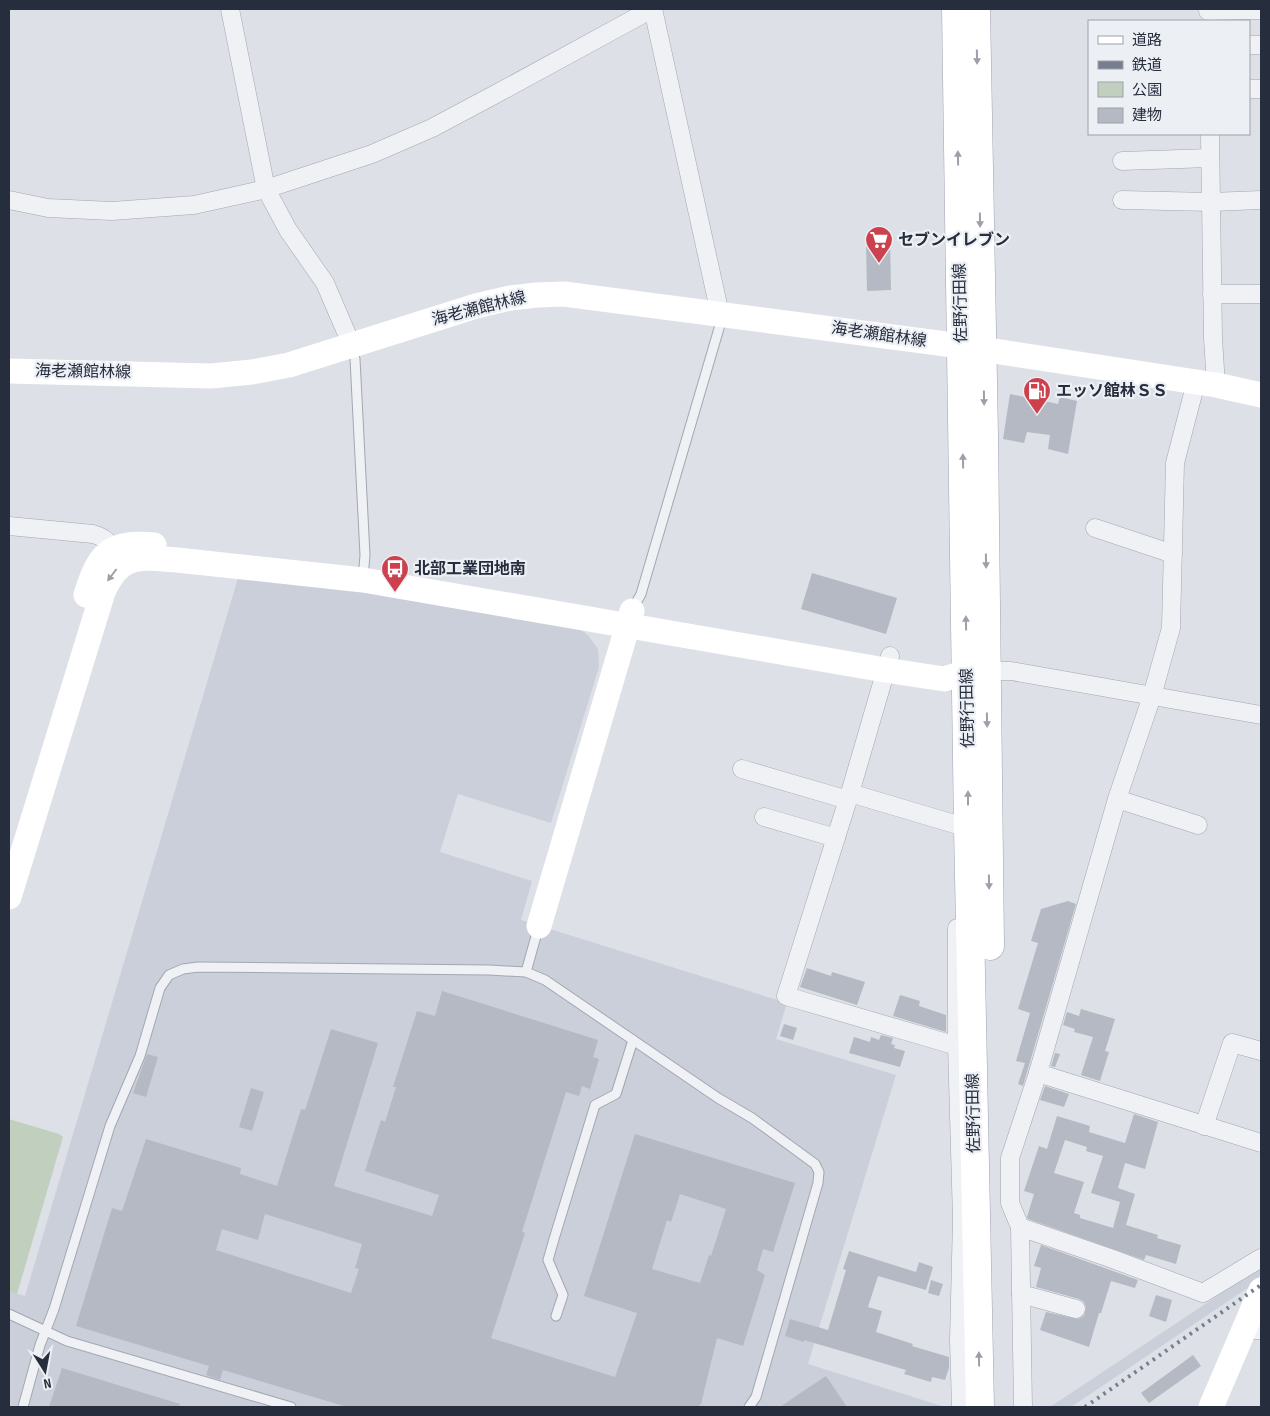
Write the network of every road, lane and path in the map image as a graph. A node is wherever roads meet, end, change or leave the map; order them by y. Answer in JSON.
{"nodes":[{"id":1,"x":230,"y":9,"type":"edge"},
{"id":2,"x":652,"y":9,"type":"edge"},
{"id":3,"x":956,"y":9,"type":"edge"},
{"id":4,"x":976,"y":9,"type":"edge"},
{"id":5,"x":1261,"y":10,"type":"edge"},
{"id":6,"x":1208,"y":14,"type":"edge"},
{"id":7,"x":1210,"y":135,"type":"edge"},
{"id":8,"x":1210,"y":158,"type":"junction"},
{"id":9,"x":1122,"y":161,"type":"dead end"},
{"id":10,"x":266,"y":189,"type":"junction"},
{"id":11,"x":9,"y":200,"type":"edge"},
{"id":12,"x":1122,"y":200,"type":"dead end"},
{"id":13,"x":1261,"y":200,"type":"edge"},
{"id":14,"x":1211,"y":202,"type":"junction"},
{"id":15,"x":1212,"y":294,"type":"junction"},
{"id":16,"x":1261,"y":294,"type":"edge"},
{"id":17,"x":720,"y":314,"type":"junction"},
{"id":18,"x":352,"y":346,"type":"junction"},
{"id":19,"x":972,"y":348,"type":"junction"},
{"id":20,"x":9,"y":371,"type":"edge"},
{"id":21,"x":1206,"y":384,"type":"junction"},
{"id":22,"x":1261,"y":396,"type":"edge"},
{"id":23,"x":9,"y":526,"type":"edge"},
{"id":24,"x":1095,"y":528,"type":"dead end"},
{"id":25,"x":112,"y":549,"type":"junction"},
{"id":26,"x":1173,"y":554,"type":"junction"},
{"id":27,"x":364,"y":573,"type":"junction"},
{"id":28,"x":629,"y":618,"type":"junction"},
{"id":29,"x":887,"y":663,"type":"junction"},
{"id":30,"x":977,"y":672,"type":"junction"},
{"id":31,"x":1152,"y":696,"type":"junction"},
{"id":32,"x":1261,"y":716,"type":"edge"},
{"id":33,"x":742,"y":769,"type":"dead end"},
{"id":34,"x":849,"y":796,"type":"junction"},
{"id":35,"x":1117,"y":799,"type":"junction"},
{"id":36,"x":764,"y":817,"type":"dead end"},
{"id":37,"x":1198,"y":825,"type":"dead end"},
{"id":38,"x":968,"y":828,"type":"junction"},
{"id":39,"x":836,"y":838,"type":"junction"},
{"id":40,"x":9,"y":846,"type":"edge"},
{"id":41,"x":970,"y":888,"type":"junction"},
{"id":42,"x":9,"y":897,"type":"edge"},
{"id":43,"x":539,"y":926,"type":"joint"},
{"id":44,"x":980,"y":932,"type":"junction"},
{"id":45,"x":526,"y":972,"type":"junction"},
{"id":46,"x":633,"y":1040,"type":"junction"},
{"id":47,"x":957,"y":1046,"type":"junction"},
{"id":48,"x":1261,"y":1052,"type":"edge"},
{"id":49,"x":1038,"y":1073,"type":"junction"},
{"id":50,"x":1204,"y":1126,"type":"junction"},
{"id":51,"x":1261,"y":1143,"type":"edge"},
{"id":52,"x":1020,"y":1227,"type":"junction"},
{"id":53,"x":1261,"y":1258,"type":"edge"},
{"id":54,"x":1261,"y":1290,"type":"edge"},
{"id":55,"x":1021,"y":1294,"type":"junction"},
{"id":56,"x":1076,"y":1310,"type":"dead end"},
{"id":57,"x":9,"y":1314,"type":"edge"},
{"id":58,"x":556,"y":1316,"type":"dead end"},
{"id":59,"x":1254,"y":1320,"type":"edge"},
{"id":60,"x":46,"y":1330,"type":"junction"},
{"id":61,"x":1211,"y":1406,"type":"edge"},
{"id":62,"x":23,"y":1407,"type":"edge"},
{"id":63,"x":291,"y":1407,"type":"edge"},
{"id":64,"x":749,"y":1407,"type":"edge"},
{"id":65,"x":961,"y":1407,"type":"edge"},
{"id":66,"x":980,"y":1407,"type":"edge"},
{"id":67,"x":1000,"y":1407,"type":"edge"},
{"id":68,"x":1023,"y":1407,"type":"edge"}],
"edges":[{"from":1,"to":10,"type":"street"},
{"from":2,"to":10,"type":"street"},
{"from":2,"to":17,"type":"street"},
{"from":19,"to":3,"type":"main road","name":"佐野行田線","one_way":true},
{"from":4,"to":19,"type":"main road","name":"佐野行田線","one_way":true},
{"from":5,"to":6,"type":"street"},
{"from":7,"to":8,"type":"street"},
{"from":8,"to":9,"type":"street"},
{"from":8,"to":14,"type":"street"},
{"from":10,"to":11,"type":"street"},
{"from":10,"to":18,"type":"street"},
{"from":12,"to":14,"type":"street"},
{"from":13,"to":14,"type":"street"},
{"from":14,"to":15,"type":"street"},
{"from":15,"to":16,"type":"street"},
{"from":15,"to":21,"type":"street"},
{"from":17,"to":18,"type":"street","name":"海老瀬館林線"},
{"from":17,"to":19,"type":"street","name":"海老瀬館林線"},
{"from":17,"to":28,"type":"lane"},
{"from":18,"to":20,"type":"street","name":"海老瀬館林線"},
{"from":18,"to":27,"type":"lane"},
{"from":19,"to":21,"type":"street","name":"海老瀬館林線"},
{"from":19,"to":30,"type":"main road","name":"佐野行田線"},
{"from":21,"to":22,"type":"street","name":"海老瀬館林線"},
{"from":21,"to":26,"type":"street"},
{"from":23,"to":25,"type":"street"},
{"from":24,"to":26,"type":"street"},
{"from":25,"to":27,"type":"street"},
{"from":25,"to":40,"type":"street"},
{"from":26,"to":31,"type":"street"},
{"from":27,"to":28,"type":"street"},
{"from":27,"to":42,"type":"street","one_way":true},
{"from":28,"to":29,"type":"street"},
{"from":28,"to":43,"type":"street"},
{"from":29,"to":30,"type":"street"},
{"from":29,"to":34,"type":"street"},
{"from":30,"to":31,"type":"street"},
{"from":38,"to":30,"type":"main road","name":"佐野行田線","one_way":true},
{"from":30,"to":44,"type":"main road","name":"佐野行田線","one_way":true},
{"from":31,"to":32,"type":"street"},
{"from":31,"to":35,"type":"street"},
{"from":33,"to":34,"type":"street"},
{"from":34,"to":38,"type":"street"},
{"from":34,"to":39,"type":"street"},
{"from":35,"to":37,"type":"street"},
{"from":35,"to":49,"type":"street"},
{"from":36,"to":39,"type":"street"},
{"from":38,"to":41,"type":"main road","name":"佐野行田線"},
{"from":39,"to":47,"type":"street"},
{"from":41,"to":44,"type":"main road","name":"佐野行田線"},
{"from":41,"to":47,"type":"street"},
{"from":43,"to":45,"type":"lane"},
{"from":66,"to":44,"type":"main road","name":"佐野行田線","one_way":true},
{"from":44,"to":67,"type":"main road","name":"佐野行田線"},
{"from":45,"to":46,"type":"lane"},
{"from":45,"to":60,"type":"lane"},
{"from":46,"to":58,"type":"lane"},
{"from":46,"to":64,"type":"lane"},
{"from":47,"to":65,"type":"street"},
{"from":48,"to":50,"type":"street"},
{"from":49,"to":50,"type":"street"},
{"from":49,"to":52,"type":"street"},
{"from":50,"to":51,"type":"street"},
{"from":52,"to":53,"type":"street"},
{"from":52,"to":55,"type":"street"},
{"from":54,"to":59,"type":"street"},
{"from":55,"to":56,"type":"street"},
{"from":55,"to":68,"type":"street"},
{"from":57,"to":60,"type":"lane"},
{"from":59,"to":61,"type":"street"},
{"from":60,"to":62,"type":"lane"},
{"from":60,"to":63,"type":"lane"}]}
